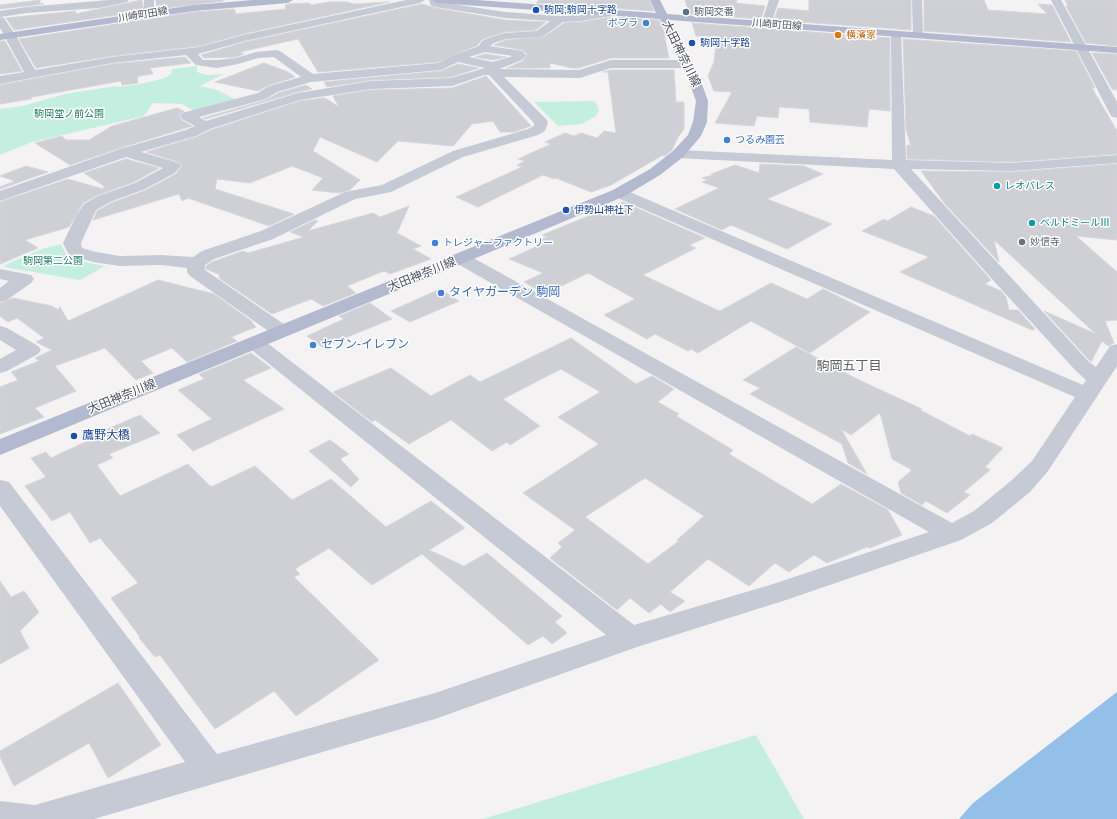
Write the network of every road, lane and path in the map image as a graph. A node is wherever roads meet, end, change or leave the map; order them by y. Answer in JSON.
{"nodes":[{"id":1,"x":61,"y":0,"type":"edge"},
{"id":2,"x":124,"y":0,"type":"edge"},
{"id":3,"x":149,"y":0,"type":"edge"},
{"id":4,"x":288,"y":0,"type":"edge"},
{"id":5,"x":420,"y":0,"type":"edge"},
{"id":6,"x":434,"y":0,"type":"edge"},
{"id":7,"x":437,"y":0,"type":"edge"},
{"id":8,"x":655,"y":0,"type":"edge"},
{"id":9,"x":774,"y":0,"type":"edge"},
{"id":10,"x":917,"y":0,"type":"edge"},
{"id":11,"x":1056,"y":0,"type":"edge"},
{"id":12,"x":99,"y":6,"type":"junction"},
{"id":13,"x":611,"y":13,"type":"junction"},
{"id":14,"x":0,"y":14,"type":"edge"},
{"id":15,"x":153,"y":14,"type":"junction"},
{"id":16,"x":662,"y":17,"type":"junction"},
{"id":17,"x":0,"y":20,"type":"edge"},
{"id":18,"x":560,"y":20,"type":"junction"},
{"id":19,"x":766,"y":24,"type":"junction"},
{"id":20,"x":896,"y":34,"type":"junction"},
{"id":21,"x":918,"y":35,"type":"junction"},
{"id":22,"x":6,"y":36,"type":"edge"},
{"id":23,"x":1082,"y":47,"type":"junction"},
{"id":24,"x":484,"y":48,"type":"junction"},
{"id":25,"x":1117,"y":50,"type":"edge"},
{"id":26,"x":189,"y":51,"type":"junction"},
{"id":27,"x":456,"y":58,"type":"junction"},
{"id":28,"x":687,"y":64,"type":"junction"},
{"id":29,"x":493,"y":69,"type":"junction"},
{"id":30,"x":32,"y":75,"type":"junction"},
{"id":31,"x":310,"y":78,"type":"junction"},
{"id":32,"x":372,"y":79,"type":"junction"},
{"id":33,"x":0,"y":80,"type":"edge"},
{"id":34,"x":1117,"y":114,"type":"edge"},
{"id":35,"x":205,"y":126,"type":"junction"},
{"id":36,"x":125,"y":152,"type":"junction"},
{"id":37,"x":678,"y":154,"type":"junction"},
{"id":38,"x":1117,"y":159,"type":"edge"},
{"id":39,"x":899,"y":164,"type":"junction"},
{"id":40,"x":619,"y":193,"type":"junction"},
{"id":41,"x":0,"y":196,"type":"edge"},
{"id":42,"x":462,"y":259,"type":"junction"},
{"id":43,"x":196,"y":263,"type":"junction"},
{"id":44,"x":0,"y":274,"type":"edge"},
{"id":45,"x":0,"y":296,"type":"edge"},
{"id":46,"x":281,"y":331,"type":"junction"},
{"id":47,"x":0,"y":332,"type":"edge"},
{"id":48,"x":255,"y":343,"type":"junction"},
{"id":49,"x":1117,"y":350,"type":"edge"},
{"id":50,"x":0,"y":367,"type":"edge"},
{"id":51,"x":1092,"y":387,"type":"junction"},
{"id":52,"x":0,"y":448,"type":"edge"},
{"id":53,"x":0,"y":488,"type":"edge"},
{"id":54,"x":952,"y":534,"type":"junction"},
{"id":55,"x":630,"y":638,"type":"junction"},
{"id":56,"x":210,"y":770,"type":"junction"},
{"id":57,"x":0,"y":817,"type":"edge"},
{"id":58,"x":31,"y":819,"type":"edge"},
{"id":59,"x":39,"y":819,"type":"edge"}],
"edges":[{"from":1,"to":12,"type":"street"},
{"from":2,"to":12,"type":"street"},
{"from":3,"to":15,"type":"street"},
{"from":4,"to":15,"type":"main road","name":"川崎町田線"},
{"from":5,"to":26,"type":"street"},
{"from":6,"to":18,"type":"street"},
{"from":7,"to":13,"type":"main road","name":"川崎町田線"},
{"from":8,"to":16,"type":"main road","name":"大田神奈川線"},
{"from":9,"to":19,"type":"street"},
{"from":10,"to":21,"type":"street"},
{"from":11,"to":23,"type":"street"},
{"from":12,"to":14,"type":"street"},
{"from":13,"to":16,"type":"main road","name":"川崎町田線"},
{"from":13,"to":18,"type":"street"},
{"from":15,"to":22,"type":"main road","name":"川崎町田線"},
{"from":16,"to":19,"type":"main road","name":"川崎町田線"},
{"from":16,"to":28,"type":"main road","name":"大田神奈川線"},
{"from":17,"to":22,"type":"street"},
{"from":18,"to":24,"type":"street"},
{"from":19,"to":20,"type":"main road","name":"川崎町田線"},
{"from":20,"to":21,"type":"main road","name":"川崎町田線"},
{"from":20,"to":39,"type":"street"},
{"from":21,"to":23,"type":"main road","name":"川崎町田線"},
{"from":22,"to":30,"type":"street"},
{"from":23,"to":25,"type":"main road","name":"川崎町田線"},
{"from":23,"to":34,"type":"street"},
{"from":24,"to":27,"type":"street"},
{"from":24,"to":29,"type":"street"},
{"from":26,"to":30,"type":"street"},
{"from":26,"to":31,"type":"street"},
{"from":27,"to":29,"type":"street"},
{"from":27,"to":32,"type":"street"},
{"from":28,"to":29,"type":"street"},
{"from":28,"to":37,"type":"main road","name":"大田神奈川線"},
{"from":29,"to":32,"type":"street"},
{"from":29,"to":43,"type":"street"},
{"from":30,"to":33,"type":"street"},
{"from":31,"to":32,"type":"street"},
{"from":31,"to":35,"type":"street"},
{"from":32,"to":35,"type":"street"},
{"from":35,"to":36,"type":"street"},
{"from":36,"to":41,"type":"street"},
{"from":36,"to":43,"type":"street"},
{"from":37,"to":39,"type":"street"},
{"from":37,"to":40,"type":"main road","name":"大田神奈川線"},
{"from":38,"to":39,"type":"street"},
{"from":39,"to":51,"type":"street"},
{"from":40,"to":42,"type":"main road","name":"大田神奈川線"},
{"from":40,"to":51,"type":"street"},
{"from":42,"to":46,"type":"main road","name":"大田神奈川線"},
{"from":42,"to":54,"type":"street"},
{"from":43,"to":46,"type":"street"},
{"from":44,"to":45,"type":"street"},
{"from":46,"to":48,"type":"main road","name":"大田神奈川線"},
{"from":47,"to":50,"type":"street"},
{"from":48,"to":52,"type":"main road","name":"大田神奈川線"},
{"from":48,"to":55,"type":"street"},
{"from":49,"to":51,"type":"street"},
{"from":51,"to":54,"type":"street"},
{"from":53,"to":56,"type":"street"},
{"from":54,"to":55,"type":"street"},
{"from":55,"to":56,"type":"street"},
{"from":56,"to":59,"type":"street"},
{"from":57,"to":58,"type":"street"}]}
